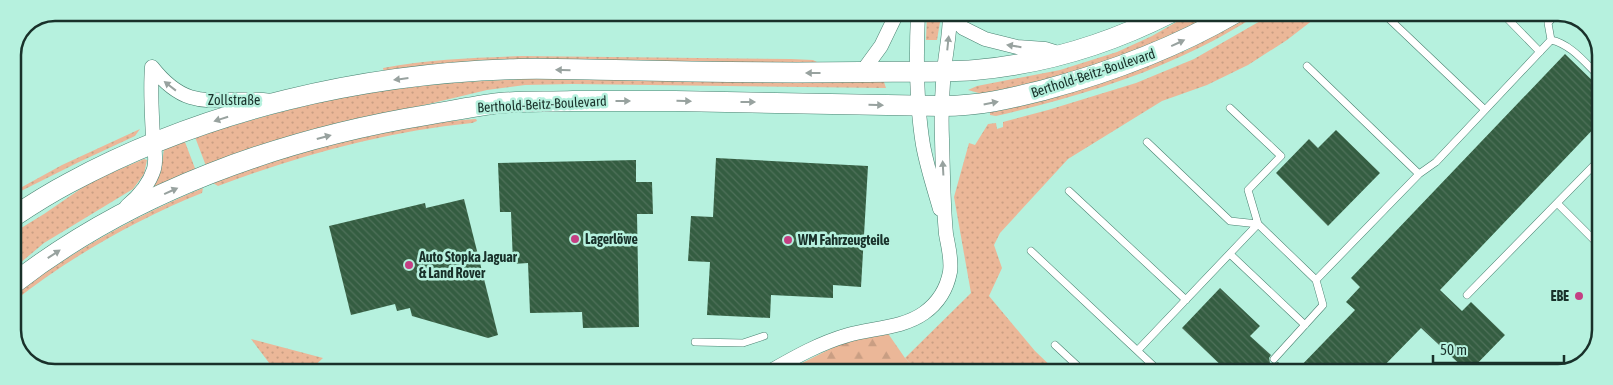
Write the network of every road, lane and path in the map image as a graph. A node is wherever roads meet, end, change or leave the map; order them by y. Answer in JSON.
{"nodes":[{"id":1,"x":893,"y":21,"type":"edge"},
{"id":2,"x":918,"y":21,"type":"edge"},
{"id":3,"x":949,"y":21,"type":"edge"},
{"id":4,"x":957,"y":21,"type":"edge"},
{"id":5,"x":1152,"y":21,"type":"edge"},
{"id":6,"x":1221,"y":21,"type":"edge"},
{"id":7,"x":1391,"y":21,"type":"edge"},
{"id":8,"x":1510,"y":21,"type":"edge"},
{"id":9,"x":1550,"y":21,"type":"edge"},
{"id":10,"x":1551,"y":40,"type":"junction"},
{"id":11,"x":1069,"y":52,"type":"junction"},
{"id":12,"x":1540,"y":52,"type":"junction"},
{"id":13,"x":1307,"y":66,"type":"dead end"},
{"id":14,"x":1592,"y":70,"type":"edge"},
{"id":15,"x":944,"y":71,"type":"junction"},
{"id":16,"x":862,"y":72,"type":"junction"},
{"id":17,"x":917,"y":72,"type":"junction"},
{"id":18,"x":288,"y":100,"type":"junction"},
{"id":19,"x":919,"y":106,"type":"junction"},
{"id":20,"x":942,"y":106,"type":"junction"},
{"id":21,"x":1230,"y":108,"type":"dead end"},
{"id":22,"x":1485,"y":110,"type":"junction"},
{"id":23,"x":1147,"y":142,"type":"dead end"},
{"id":24,"x":154,"y":143,"type":"junction"},
{"id":25,"x":1592,"y":167,"type":"edge"},
{"id":26,"x":1419,"y":174,"type":"junction"},
{"id":27,"x":1069,"y":191,"type":"dead end"},
{"id":28,"x":1557,"y":203,"type":"junction"},
{"id":29,"x":21,"y":212,"type":"edge"},
{"id":30,"x":1258,"y":224,"type":"junction"},
{"id":31,"x":96,"y":229,"type":"junction"},
{"id":32,"x":946,"y":234,"type":"junction"},
{"id":33,"x":1592,"y":238,"type":"edge"},
{"id":34,"x":1031,"y":251,"type":"dead end"},
{"id":35,"x":1231,"y":254,"type":"junction"},
{"id":36,"x":21,"y":278,"type":"edge"},
{"id":37,"x":1316,"y":280,"type":"junction"},
{"id":38,"x":1467,"y":295,"type":"dead end"},
{"id":39,"x":1186,"y":300,"type":"junction"},
{"id":40,"x":1305,"y":325,"type":"junction"},
{"id":41,"x":764,"y":336,"type":"dead end"},
{"id":42,"x":695,"y":342,"type":"dead end"},
{"id":43,"x":1055,"y":345,"type":"dead end"},
{"id":44,"x":1138,"y":350,"type":"junction"},
{"id":45,"x":1274,"y":359,"type":"dead end"},
{"id":46,"x":784,"y":364,"type":"edge"},
{"id":47,"x":1075,"y":364,"type":"edge"},
{"id":48,"x":1152,"y":364,"type":"edge"}],
"edges":[{"from":1,"to":16,"type":"street"},
{"from":2,"to":17,"type":"street"},
{"from":15,"to":3,"type":"street","one_way":true},
{"from":11,"to":4,"type":"street","name":"Berthold-Beitz-Boulevard","one_way":true},
{"from":5,"to":11,"type":"main road","name":"Berthold-Beitz-Boulevard"},
{"from":20,"to":6,"type":"main road","name":"Berthold-Beitz-Boulevard","one_way":true},
{"from":7,"to":22,"type":"lane"},
{"from":8,"to":12,"type":"lane"},
{"from":9,"to":10,"type":"lane"},
{"from":10,"to":12,"type":"lane"},
{"from":10,"to":14,"type":"lane"},
{"from":11,"to":15,"type":"main road","name":"Berthold-Beitz-Boulevard"},
{"from":12,"to":22,"type":"lane"},
{"from":13,"to":26,"type":"lane"},
{"from":15,"to":17,"type":"main road","name":"Berthold-Beitz-Boulevard"},
{"from":15,"to":20,"type":"street"},
{"from":16,"to":17,"type":"main road","name":"Berthold-Beitz-Boulevard"},
{"from":16,"to":18,"type":"main road","name":"Berthold-Beitz-Boulevard","one_way":true},
{"from":17,"to":19,"type":"street"},
{"from":18,"to":24,"type":"main road","name":"Berthold-Beitz-Boulevard","one_way":true},
{"from":18,"to":24,"type":"street","name":"Zollstraße","one_way":true},
{"from":19,"to":20,"type":"main road","name":"Berthold-Beitz-Boulevard"},
{"from":31,"to":19,"type":"main road","name":"Berthold-Beitz-Boulevard","one_way":true},
{"from":19,"to":32,"type":"street"},
{"from":32,"to":20,"type":"street","one_way":true},
{"from":21,"to":30,"type":"lane"},
{"from":22,"to":26,"type":"lane"},
{"from":23,"to":30,"type":"lane"},
{"from":24,"to":29,"type":"main road","name":"Berthold-Beitz-Boulevard"},
{"from":24,"to":31,"type":"street","name":"Berthold-Beitz-Boulevard"},
{"from":25,"to":28,"type":"lane"},
{"from":26,"to":37,"type":"lane"},
{"from":27,"to":39,"type":"lane"},
{"from":28,"to":33,"type":"lane"},
{"from":28,"to":38,"type":"lane"},
{"from":30,"to":35,"type":"lane"},
{"from":30,"to":37,"type":"lane"},
{"from":36,"to":31,"type":"main road","name":"Berthold-Beitz-Boulevard","one_way":true},
{"from":32,"to":46,"type":"street"},
{"from":34,"to":44,"type":"lane"},
{"from":35,"to":39,"type":"lane"},
{"from":35,"to":40,"type":"lane"},
{"from":37,"to":40,"type":"lane"},
{"from":39,"to":44,"type":"lane"},
{"from":40,"to":45,"type":"lane"},
{"from":41,"to":42,"type":"lane"},
{"from":43,"to":47,"type":"lane"},
{"from":44,"to":48,"type":"lane"}]}
